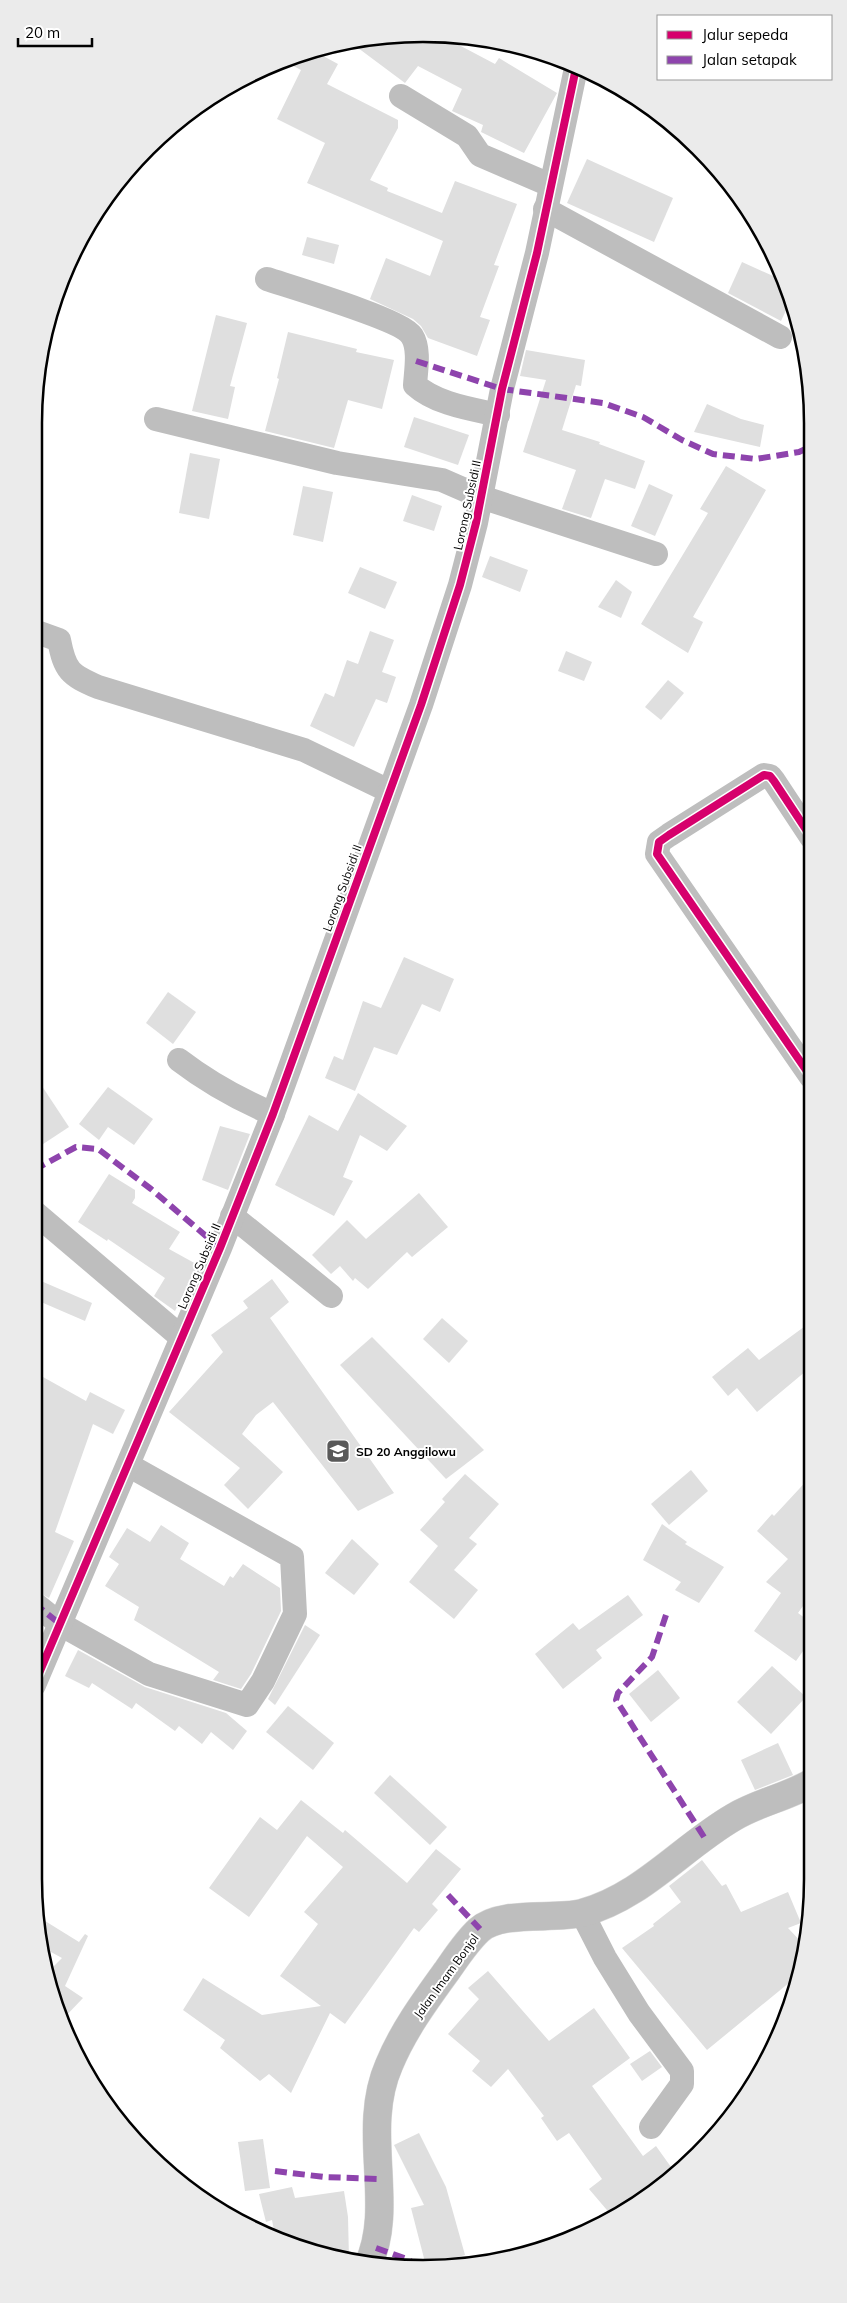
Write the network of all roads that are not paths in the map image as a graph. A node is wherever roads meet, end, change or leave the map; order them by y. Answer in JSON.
{"nodes":[{"id":1,"x":575,"y":74,"type":"edge"},
{"id":2,"x":401,"y":96,"type":"dead end"},
{"id":3,"x":550,"y":185,"type":"junction"},
{"id":4,"x":545,"y":209,"type":"junction"},
{"id":5,"x":267,"y":279,"type":"dead end"},
{"id":6,"x":780,"y":337,"type":"dead end"},
{"id":7,"x":498,"y":415,"type":"junction"},
{"id":8,"x":156,"y":419,"type":"dead end"},
{"id":9,"x":481,"y":497,"type":"junction"},
{"id":10,"x":656,"y":554,"type":"dead end"},
{"id":11,"x":42,"y":634,"type":"edge"},
{"id":12,"x":389,"y":791,"type":"junction"},
{"id":13,"x":804,"y":826,"type":"edge"},
{"id":14,"x":179,"y":1060,"type":"dead end"},
{"id":15,"x":804,"y":1065,"type":"edge"},
{"id":16,"x":273,"y":1114,"type":"junction"},
{"id":17,"x":232,"y":1216,"type":"junction"},
{"id":18,"x":42,"y":1219,"type":"edge"},
{"id":19,"x":332,"y":1296,"type":"dead end"},
{"id":20,"x":181,"y":1337,"type":"junction"},
{"id":21,"x":128,"y":1465,"type":"junction"},
{"id":22,"x":42,"y":1609,"type":"edge"},
{"id":23,"x":60,"y":1624,"type":"junction"},
{"id":24,"x":42,"y":1666,"type":"edge"},
{"id":25,"x":804,"y":1786,"type":"edge"},
{"id":26,"x":582,"y":1913,"type":"junction"},
{"id":27,"x":651,"y":2127,"type":"dead end"},
{"id":28,"x":372,"y":2257,"type":"edge"}],
"edges":[{"from":1,"to":3,"type":"street","name":"Lorong Subsidi II"},
{"from":2,"to":3,"type":"street"},
{"from":3,"to":4,"type":"street","name":"Lorong Subsidi II"},
{"from":4,"to":6,"type":"street"},
{"from":4,"to":7,"type":"street","name":"Lorong Subsidi II"},
{"from":5,"to":7,"type":"street"},
{"from":7,"to":9,"type":"street","name":"Lorong Subsidi II"},
{"from":8,"to":9,"type":"street"},
{"from":9,"to":10,"type":"street"},
{"from":9,"to":12,"type":"street","name":"Lorong Subsidi II"},
{"from":11,"to":12,"type":"street"},
{"from":12,"to":16,"type":"street","name":"Lorong Subsidi II"},
{"from":13,"to":15,"type":"street"},
{"from":14,"to":16,"type":"street"},
{"from":16,"to":17,"type":"street","name":"Lorong Subsidi II"},
{"from":17,"to":19,"type":"street"},
{"from":17,"to":20,"type":"street","name":"Lorong Subsidi II"},
{"from":18,"to":20,"type":"street"},
{"from":20,"to":21,"type":"street","name":"Lorong Subsidi II"},
{"from":21,"to":23,"type":"street","name":"Lorong Subsidi II"},
{"from":21,"to":23,"type":"street"},
{"from":22,"to":23,"type":"street"},
{"from":23,"to":24,"type":"street","name":"Lorong Subsidi II"},
{"from":25,"to":26,"type":"main road","name":"Jalan Imam Bonjol"},
{"from":26,"to":27,"type":"street"},
{"from":26,"to":28,"type":"main road","name":"Jalan Imam Bonjol"}]}
